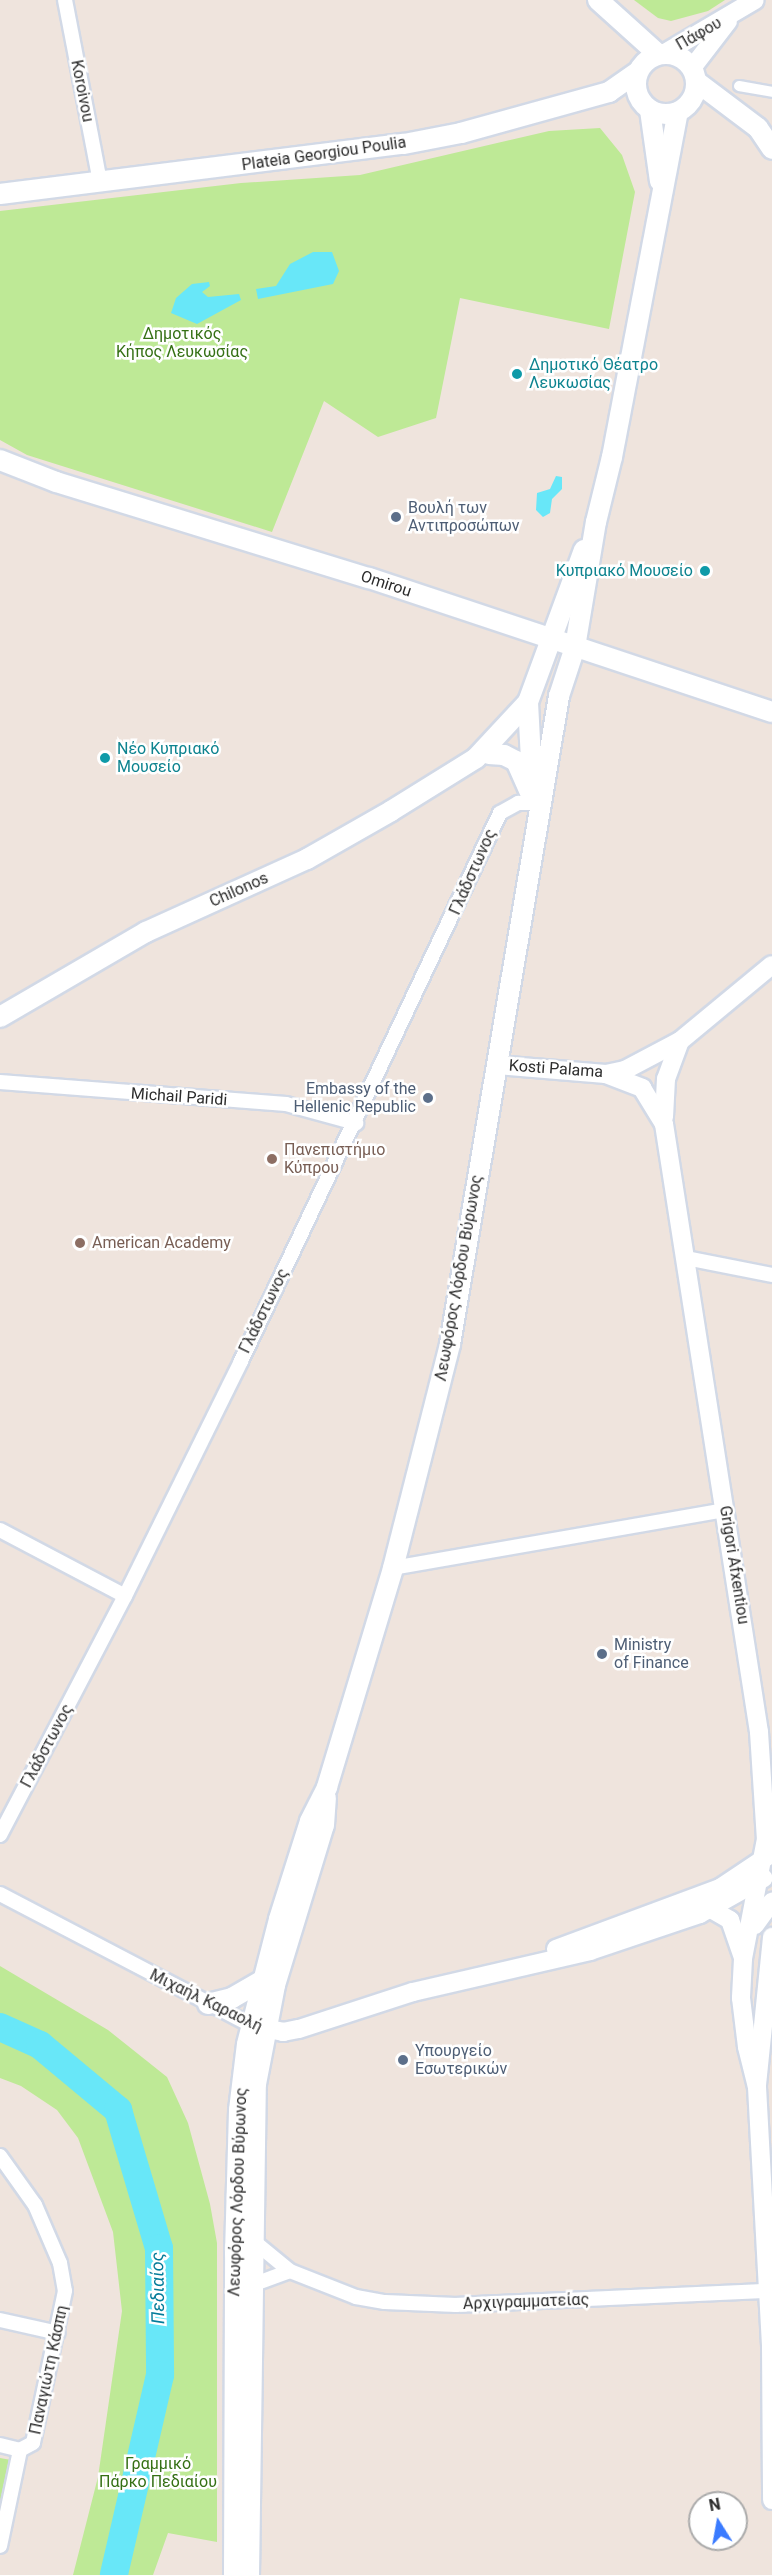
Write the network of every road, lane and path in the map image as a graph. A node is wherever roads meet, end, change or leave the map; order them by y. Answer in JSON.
{"nodes":[{"id":1,"x":65,"y":0,"type":"edge"},
{"id":2,"x":598,"y":0,"type":"edge"},
{"id":3,"x":755,"y":0,"type":"edge"},
{"id":4,"x":732,"y":15,"type":"junction"},
{"id":5,"x":652,"y":60,"type":"junction"},
{"id":6,"x":695,"y":75,"type":"junction"},
{"id":7,"x":739,"y":86,"type":"dead end"},
{"id":8,"x":772,"y":92,"type":"edge"},
{"id":9,"x":650,"y":110,"type":"junction"},
{"id":10,"x":678,"y":112,"type":"junction"},
{"id":11,"x":772,"y":149,"type":"edge"},
{"id":12,"x":100,"y":181,"type":"junction"},
{"id":13,"x":0,"y":194,"type":"edge"},
{"id":14,"x":661,"y":195,"type":"junction"},
{"id":15,"x":0,"y":460,"type":"edge"},
{"id":16,"x":596,"y":522,"type":"junction"},
{"id":17,"x":550,"y":639,"type":"junction"},
{"id":18,"x":574,"y":647,"type":"junction"},
{"id":19,"x":559,"y":696,"type":"junction"},
{"id":20,"x":528,"y":702,"type":"junction"},
{"id":21,"x":772,"y":712,"type":"edge"},
{"id":22,"x":530,"y":729,"type":"junction"},
{"id":23,"x":482,"y":756,"type":"junction"},
{"id":24,"x":532,"y":803,"type":"junction"},
{"id":25,"x":532,"y":867,"type":"junction"},
{"id":26,"x":772,"y":965,"type":"edge"},
{"id":27,"x":0,"y":1017,"type":"edge"},
{"id":28,"x":680,"y":1041,"type":"junction"},
{"id":29,"x":497,"y":1065,"type":"junction"},
{"id":30,"x":606,"y":1074,"type":"junction"},
{"id":31,"x":0,"y":1082,"type":"edge"},
{"id":32,"x":356,"y":1123,"type":"junction"},
{"id":33,"x":664,"y":1124,"type":"junction"},
{"id":34,"x":686,"y":1258,"type":"junction"},
{"id":35,"x":772,"y":1275,"type":"edge"},
{"id":36,"x":726,"y":1510,"type":"junction"},
{"id":37,"x":0,"y":1530,"type":"edge"},
{"id":38,"x":393,"y":1568,"type":"junction"},
{"id":39,"x":124,"y":1596,"type":"junction"},
{"id":40,"x":759,"y":1732,"type":"junction"},
{"id":41,"x":772,"y":1766,"type":"edge"},
{"id":42,"x":327,"y":1787,"type":"junction"},
{"id":43,"x":0,"y":1835,"type":"edge"},
{"id":44,"x":767,"y":1866,"type":"edge"},
{"id":45,"x":0,"y":1894,"type":"edge"},
{"id":46,"x":772,"y":1902,"type":"edge"},
{"id":47,"x":711,"y":1909,"type":"junction"},
{"id":48,"x":772,"y":1937,"type":"edge"},
{"id":49,"x":745,"y":1951,"type":"junction"},
{"id":50,"x":495,"y":1971,"type":"junction"},
{"id":51,"x":261,"y":1981,"type":"junction"},
{"id":52,"x":208,"y":2004,"type":"junction"},
{"id":53,"x":258,"y":2028,"type":"junction"},
{"id":54,"x":757,"y":2087,"type":"junction"},
{"id":55,"x":0,"y":2156,"type":"edge"},
{"id":56,"x":251,"y":2239,"type":"junction"},
{"id":57,"x":290,"y":2271,"type":"junction"},
{"id":58,"x":252,"y":2285,"type":"junction"},
{"id":59,"x":768,"y":2291,"type":"junction"},
{"id":60,"x":0,"y":2320,"type":"edge"},
{"id":61,"x":58,"y":2333,"type":"junction"},
{"id":62,"x":772,"y":2349,"type":"edge"},
{"id":63,"x":0,"y":2445,"type":"edge"},
{"id":64,"x":20,"y":2450,"type":"junction"},
{"id":65,"x":772,"y":2500,"type":"edge"},
{"id":66,"x":0,"y":2546,"type":"edge"},
{"id":67,"x":234,"y":2575,"type":"edge"},
{"id":68,"x":249,"y":2575,"type":"edge"}],
"edges":[{"from":1,"to":12,"type":"street","name":"Koroivou"},
{"from":2,"to":5,"type":"main road"},
{"from":3,"to":4,"type":"street","name":"Πάφου"},
{"from":4,"to":5,"type":"street","name":"Πάφου"},
{"from":4,"to":6,"type":"street","name":"Πάφου"},
{"from":5,"to":6,"type":"main road"},
{"from":5,"to":9,"type":"main road"},
{"from":5,"to":12,"type":"main road","name":"Plateia Georgiou Poulia"},
{"from":6,"to":10,"type":"main road"},
{"from":6,"to":11,"type":"main road"},
{"from":7,"to":8,"type":"street"},
{"from":9,"to":10,"type":"main road"},
{"from":9,"to":14,"type":"main road"},
{"from":10,"to":14,"type":"main road"},
{"from":12,"to":13,"type":"main road","name":"Plateia Georgiou Poulia"},
{"from":14,"to":16,"type":"main road"},
{"from":15,"to":17,"type":"main road","name":"Omirou"},
{"from":16,"to":17,"type":"main road","name":"Λεωφόρος Λόρδου Βύρωνος"},
{"from":16,"to":18,"type":"main road","name":"Λεωφόρος Λόρδου Βύρωνος"},
{"from":17,"to":18,"type":"main road","name":"Omirou"},
{"from":17,"to":20,"type":"main road","name":"Λεωφόρος Λόρδου Βύρωνος"},
{"from":18,"to":19,"type":"main road","name":"Λεωφόρος Λόρδου Βύρωνος"},
{"from":18,"to":21,"type":"main road","name":"Omirou"},
{"from":19,"to":22,"type":"main road","name":"Chilonos"},
{"from":19,"to":25,"type":"main road","name":"Λεωφόρος Λόρδου Βύρωνος"},
{"from":20,"to":22,"type":"main road","name":"Λεωφόρος Λόρδου Βύρωνος"},
{"from":20,"to":23,"type":"main road"},
{"from":22,"to":23,"type":"main road","name":"Chilonos"},
{"from":22,"to":24,"type":"main road","name":"Λεωφόρος Λόρδου Βύρωνος"},
{"from":23,"to":24,"type":"main road"},
{"from":23,"to":27,"type":"main road","name":"Chilonos"},
{"from":24,"to":25,"type":"main road","name":"Λεωφόρος Λόρδου Βύρωνος"},
{"from":24,"to":32,"type":"street","name":"Γλάδστωνος"},
{"from":25,"to":29,"type":"main road","name":"Λεωφόρος Λόρδου Βύρωνος"},
{"from":26,"to":28,"type":"street","name":"Kosti Palama"},
{"from":28,"to":30,"type":"street","name":"Kosti Palama"},
{"from":28,"to":33,"type":"street"},
{"from":29,"to":30,"type":"street","name":"Kosti Palama"},
{"from":29,"to":38,"type":"main road","name":"Λεωφόρος Λόρδου Βύρωνος"},
{"from":30,"to":33,"type":"street","name":"Grigori Afxentiou"},
{"from":31,"to":32,"type":"street","name":"Michail Paridi"},
{"from":32,"to":39,"type":"street","name":"Γλάδστωνος"},
{"from":33,"to":34,"type":"street","name":"Grigori Afxentiou"},
{"from":34,"to":35,"type":"street"},
{"from":34,"to":36,"type":"street","name":"Grigori Afxentiou"},
{"from":36,"to":38,"type":"street"},
{"from":36,"to":40,"type":"street","name":"Grigori Afxentiou"},
{"from":37,"to":39,"type":"street"},
{"from":38,"to":42,"type":"main road","name":"Λεωφόρος Λόρδου Βύρωνος"},
{"from":39,"to":43,"type":"street","name":"Γλάδστωνος"},
{"from":40,"to":41,"type":"street"},
{"from":40,"to":44,"type":"street","name":"Grigori Afxentiou"},
{"from":42,"to":51,"type":"main road","name":"Λεωφόρος Λόρδου Βύρωνος"},
{"from":42,"to":53,"type":"main road","name":"Λεωφόρος Λόρδου Βύρωνος"},
{"from":44,"to":47,"type":"street","name":"Μιχαήλ Καραολή"},
{"from":44,"to":49,"type":"street","name":"Grigori Afxentiou"},
{"from":44,"to":50,"type":"street","name":"Μιχαήλ Καραολή"},
{"from":45,"to":52,"type":"street","name":"Μιχαήλ Καραολή"},
{"from":46,"to":49,"type":"street"},
{"from":47,"to":49,"type":"street"},
{"from":47,"to":50,"type":"street","name":"Μιχαήλ Καραολή"},
{"from":48,"to":54,"type":"street"},
{"from":49,"to":54,"type":"street","name":"Grigori Afxentiou"},
{"from":50,"to":53,"type":"street","name":"Μιχαήλ Καραολή"},
{"from":51,"to":52,"type":"main road"},
{"from":51,"to":53,"type":"main road","name":"Λεωφόρος Λόρδου Βύρωνος"},
{"from":52,"to":53,"type":"street","name":"Μιχαήλ Καραολή"},
{"from":53,"to":56,"type":"main road","name":"Λεωφόρος Λόρδου Βύρωνος"},
{"from":53,"to":67,"type":"main road","name":"Λεωφόρος Λόρδου Βύρωνος"},
{"from":54,"to":59,"type":"street"},
{"from":55,"to":61,"type":"street","name":"Παναγιώτη Κάσπη"},
{"from":56,"to":57,"type":"street","name":"Αρχιγραμματείας"},
{"from":56,"to":58,"type":"main road","name":"Λεωφόρος Λόρδου Βύρωνος"},
{"from":57,"to":58,"type":"street"},
{"from":57,"to":59,"type":"street","name":"Αρχιγραμματείας"},
{"from":58,"to":68,"type":"main road","name":"Λεωφόρος Λόρδου Βύρωνος"},
{"from":59,"to":62,"type":"street"},
{"from":60,"to":61,"type":"street"},
{"from":61,"to":64,"type":"street","name":"Παναγιώτη Κάσπη"},
{"from":62,"to":65,"type":"street"},
{"from":63,"to":64,"type":"street"},
{"from":64,"to":66,"type":"street"}]}
